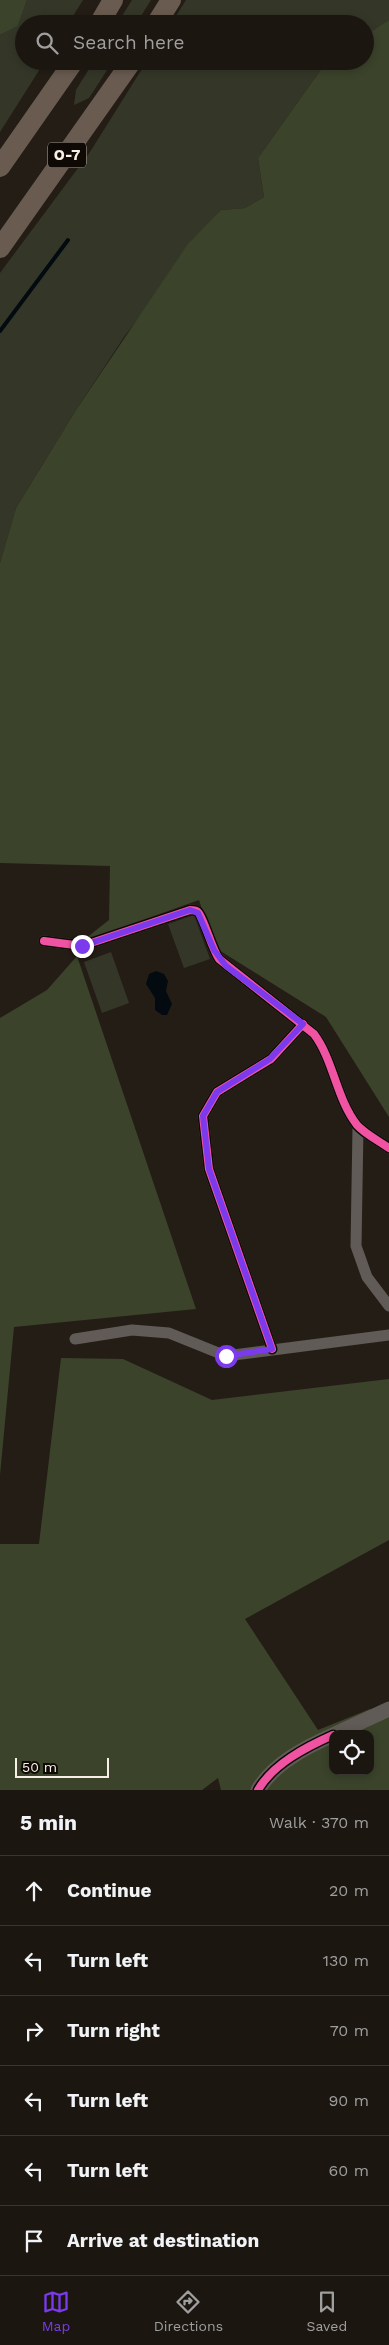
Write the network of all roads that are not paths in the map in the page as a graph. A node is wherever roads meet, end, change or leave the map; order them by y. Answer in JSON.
{"nodes":[{"id":1,"x":113,"y":0,"type":"edge"},
{"id":2,"x":170,"y":0,"type":"edge"},
{"id":3,"x":104,"y":15,"type":"edge"},
{"id":4,"x":161,"y":15,"type":"edge"},
{"id":5,"x":68,"y":70,"type":"edge"},
{"id":6,"x":126,"y":70,"type":"edge"},
{"id":7,"x":0,"y":167,"type":"edge"},
{"id":8,"x":0,"y":248,"type":"edge"},
{"id":9,"x":44,"y":941,"type":"dead end"},
{"id":10,"x":303,"y":1024,"type":"junction"},
{"id":11,"x":358,"y":1127,"type":"junction"},
{"id":12,"x":389,"y":1148,"type":"edge"},
{"id":13,"x":389,"y":1306,"type":"edge"},
{"id":14,"x":389,"y":1335,"type":"edge"},
{"id":15,"x":75,"y":1339,"type":"dead end"},
{"id":16,"x":272,"y":1349,"type":"junction"},
{"id":17,"x":389,"y":1709,"type":"edge"},
{"id":18,"x":343,"y":1730,"type":"edge"},
{"id":19,"x":329,"y":1737,"type":"edge"},
{"id":20,"x":258,"y":1790,"type":"edge"}],
"edges":[{"from":1,"to":3,"type":"highway"},
{"from":2,"to":4,"type":"highway"},
{"from":5,"to":7,"type":"highway"},
{"from":6,"to":8,"type":"highway","number":"O-7"},
{"from":9,"to":10,"type":"street"},
{"from":10,"to":11,"type":"street"},
{"from":10,"to":16,"type":"street"},
{"from":11,"to":12,"type":"street"},
{"from":11,"to":13,"type":"street"},
{"from":14,"to":16,"type":"street"},
{"from":15,"to":16,"type":"street"},
{"from":17,"to":18,"type":"street"},
{"from":19,"to":20,"type":"street"}]}
